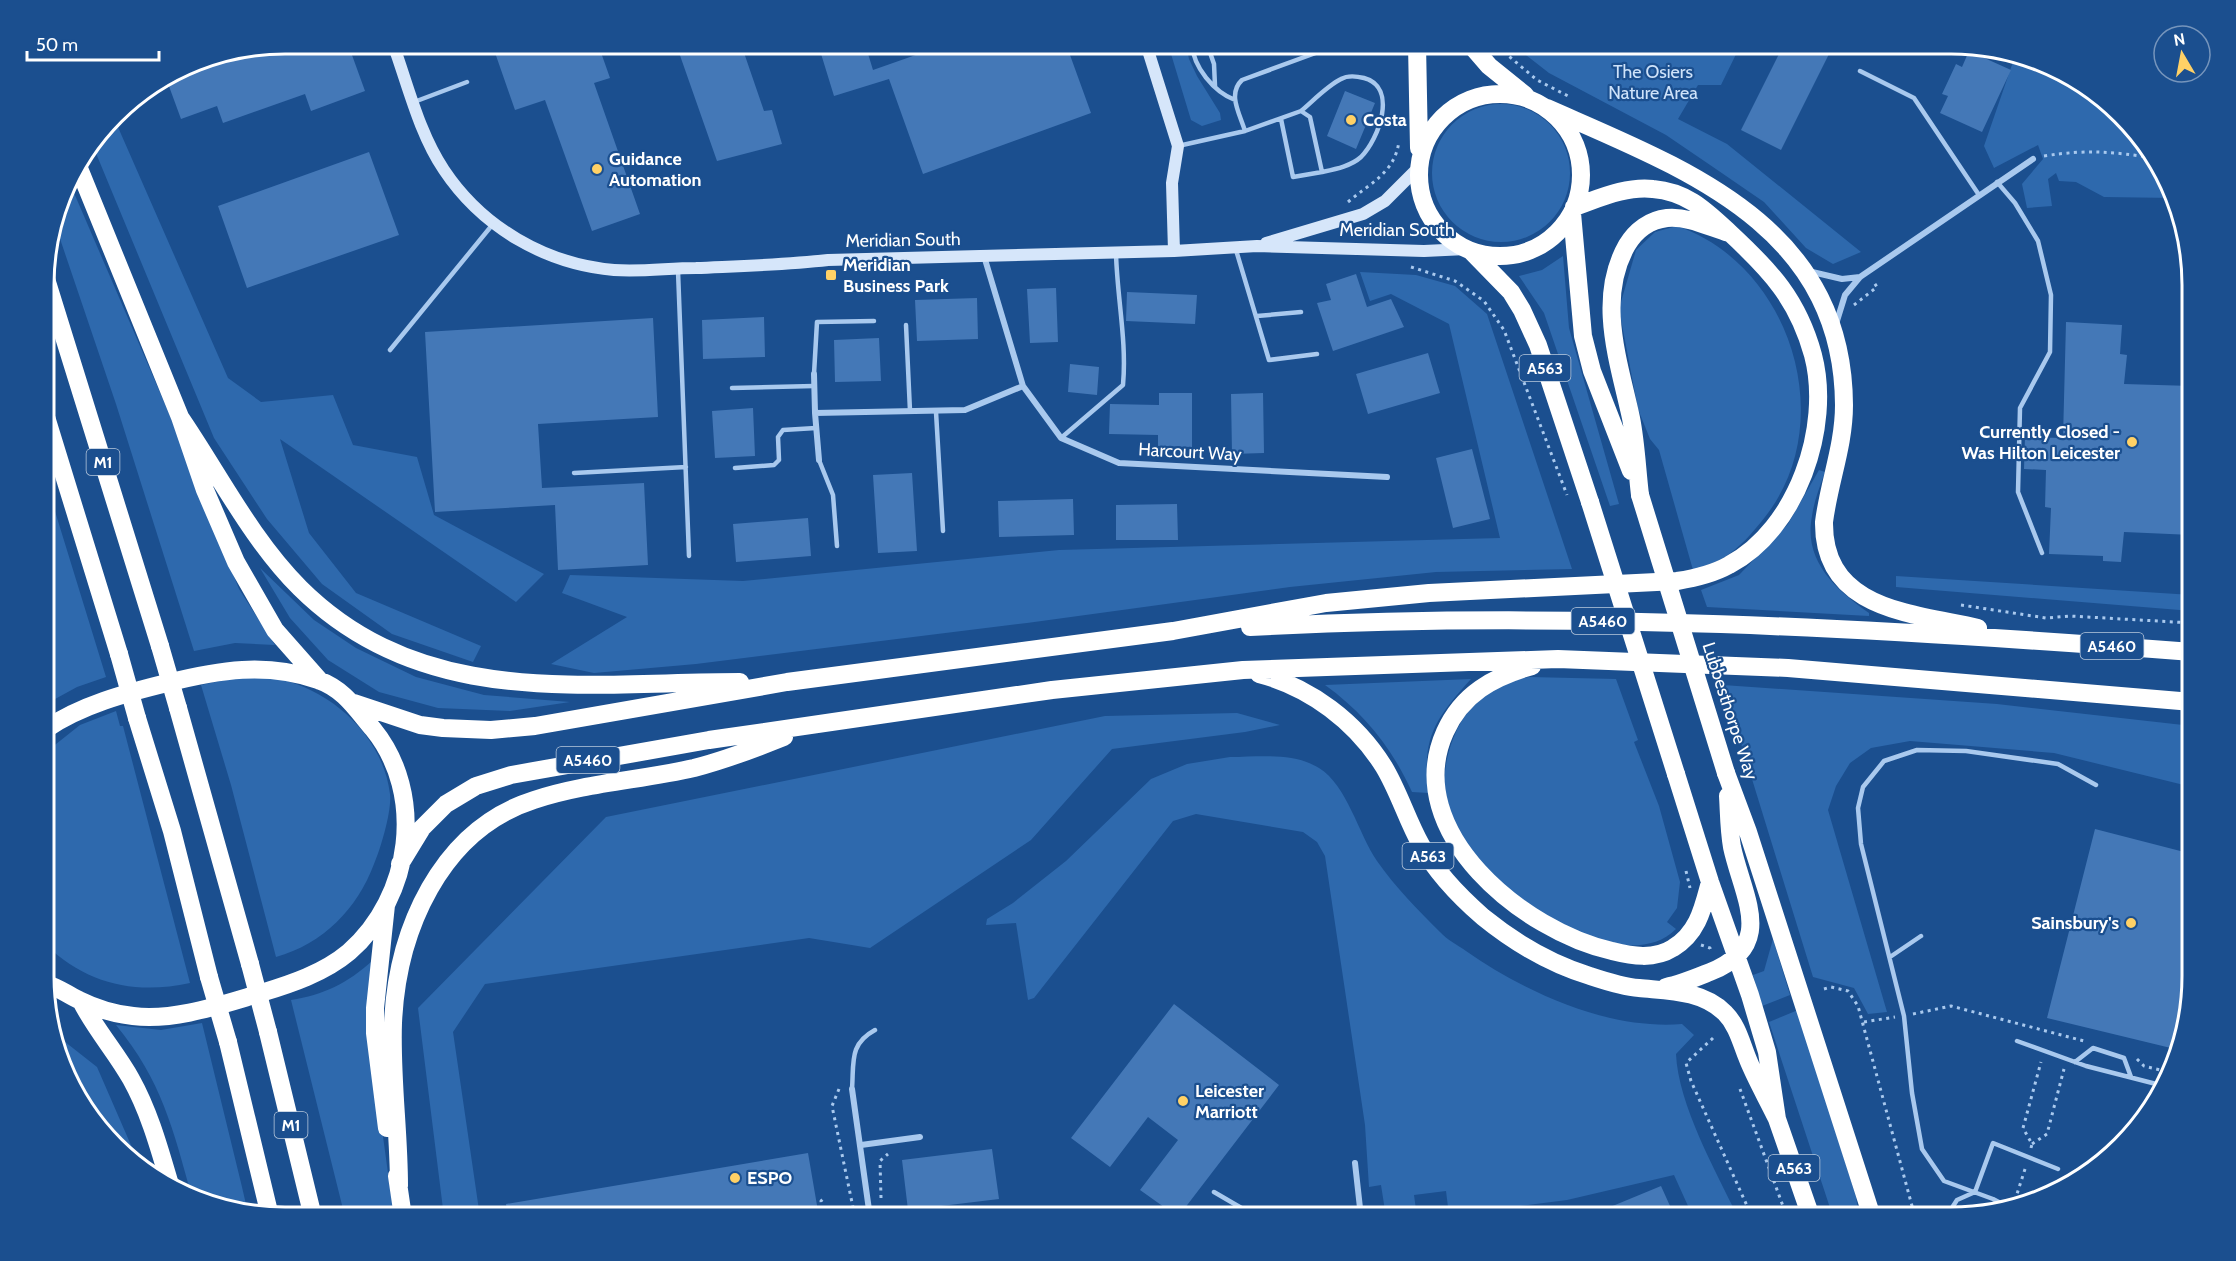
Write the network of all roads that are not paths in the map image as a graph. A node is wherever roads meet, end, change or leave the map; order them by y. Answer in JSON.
{"nodes":[{"id":1,"x":397,"y":54,"type":"edge"},
{"id":2,"x":1149,"y":54,"type":"edge"},
{"id":3,"x":1195,"y":54,"type":"edge"},
{"id":4,"x":1210,"y":54,"type":"edge"},
{"id":5,"x":1313,"y":54,"type":"edge"},
{"id":6,"x":1417,"y":54,"type":"edge"},
{"id":7,"x":1479,"y":54,"type":"edge"},
{"id":8,"x":1860,"y":71,"type":"dead end"},
{"id":9,"x":467,"y":82,"type":"dead end"},
{"id":10,"x":1215,"y":86,"type":"junction"},
{"id":11,"x":1235,"y":100,"type":"junction"},
{"id":12,"x":414,"y":102,"type":"junction"},
{"id":13,"x":1543,"y":106,"type":"junction"},
{"id":14,"x":1301,"y":111,"type":"junction"},
{"id":15,"x":1281,"y":119,"type":"junction"},
{"id":16,"x":1245,"y":131,"type":"junction"},
{"id":17,"x":1178,"y":146,"type":"junction"},
{"id":18,"x":2033,"y":159,"type":"road end"},
{"id":19,"x":1419,"y":165,"type":"junction"},
{"id":20,"x":1322,"y":172,"type":"junction"},
{"id":21,"x":82,"y":175,"type":"edge"},
{"id":22,"x":1997,"y":182,"type":"junction"},
{"id":23,"x":1979,"y":195,"type":"junction"},
{"id":24,"x":1573,"y":210,"type":"junction"},
{"id":25,"x":493,"y":224,"type":"junction"},
{"id":26,"x":1730,"y":233,"type":"junction"},
{"id":27,"x":1257,"y":246,"type":"junction"},
{"id":28,"x":1236,"y":247,"type":"junction"},
{"id":29,"x":1468,"y":250,"type":"junction"},
{"id":30,"x":1174,"y":251,"type":"junction"},
{"id":31,"x":1116,"y":253,"type":"junction"},
{"id":32,"x":984,"y":256,"type":"junction"},
{"id":33,"x":678,"y":268,"type":"junction"},
{"id":34,"x":1801,"y":268,"type":"junction"},
{"id":35,"x":1860,"y":277,"type":"junction"},
{"id":36,"x":54,"y":308,"type":"edge"},
{"id":37,"x":1301,"y":312,"type":"dead end"},
{"id":38,"x":1257,"y":316,"type":"junction"},
{"id":39,"x":874,"y":321,"type":"dead end"},
{"id":40,"x":906,"y":325,"type":"dead end"},
{"id":41,"x":1834,"y":338,"type":"junction"},
{"id":42,"x":390,"y":350,"type":"dead end"},
{"id":43,"x":1317,"y":354,"type":"dead end"},
{"id":44,"x":814,"y":374,"type":"joint"},
{"id":45,"x":814,"y":386,"type":"junction"},
{"id":46,"x":1023,"y":386,"type":"junction"},
{"id":47,"x":732,"y":388,"type":"dead end"},
{"id":48,"x":910,"y":411,"type":"junction"},
{"id":49,"x":936,"y":412,"type":"junction"},
{"id":50,"x":815,"y":413,"type":"junction"},
{"id":51,"x":180,"y":417,"type":"junction"},
{"id":52,"x":816,"y":428,"type":"junction"},
{"id":53,"x":1061,"y":438,"type":"junction"},
{"id":54,"x":54,"y":446,"type":"edge"},
{"id":55,"x":819,"y":460,"type":"joint"},
{"id":56,"x":686,"y":467,"type":"junction"},
{"id":57,"x":735,"y":468,"type":"dead end"},
{"id":58,"x":574,"y":473,"type":"dead end"},
{"id":59,"x":1387,"y":477,"type":"dead end"},
{"id":60,"x":1640,"y":495,"type":"junction"},
{"id":61,"x":943,"y":531,"type":"dead end"},
{"id":62,"x":837,"y":546,"type":"dead end"},
{"id":63,"x":2042,"y":553,"type":"dead end"},
{"id":64,"x":689,"y":556,"type":"dead end"},
{"id":65,"x":1173,"y":631,"type":"junction"},
{"id":66,"x":2032,"y":640,"type":"junction"},
{"id":67,"x":2182,"y":651,"type":"edge"},
{"id":68,"x":1558,"y":659,"type":"junction"},
{"id":69,"x":1243,"y":670,"type":"junction"},
{"id":70,"x":320,"y":681,"type":"junction"},
{"id":71,"x":787,"y":682,"type":"junction"},
{"id":72,"x":2182,"y":701,"type":"edge"},
{"id":73,"x":354,"y":703,"type":"junction"},
{"id":74,"x":54,"y":724,"type":"edge"},
{"id":75,"x":811,"y":726,"type":"junction"},
{"id":76,"x":1726,"y":773,"type":"junction"},
{"id":77,"x":2096,"y":784,"type":"dead end"},
{"id":78,"x":400,"y":864,"type":"junction"},
{"id":79,"x":1710,"y":882,"type":"junction"},
{"id":80,"x":386,"y":904,"type":"junction"},
{"id":81,"x":1921,"y":936,"type":"dead end"},
{"id":82,"x":1890,"y":957,"type":"junction"},
{"id":83,"x":1736,"y":958,"type":"junction"},
{"id":84,"x":54,"y":986,"type":"edge"},
{"id":85,"x":1659,"y":989,"type":"junction"},
{"id":86,"x":81,"y":1001,"type":"junction"},
{"id":87,"x":875,"y":1030,"type":"dead end"},
{"id":88,"x":2017,"y":1041,"type":"dead end"},
{"id":89,"x":2075,"y":1062,"type":"junction"},
{"id":90,"x":2131,"y":1078,"type":"junction"},
{"id":91,"x":2155,"y":1084,"type":"edge"},
{"id":92,"x":852,"y":1089,"type":"joint"},
{"id":93,"x":1777,"y":1119,"type":"junction"},
{"id":94,"x":920,"y":1137,"type":"dead end"},
{"id":95,"x":861,"y":1145,"type":"junction"},
{"id":96,"x":1355,"y":1163,"type":"dead end"},
{"id":97,"x":2058,"y":1168,"type":"dead end"},
{"id":98,"x":166,"y":1174,"type":"edge"},
{"id":99,"x":399,"y":1186,"type":"junction"},
{"id":100,"x":1214,"y":1192,"type":"dead end"},
{"id":101,"x":1975,"y":1192,"type":"junction"},
{"id":102,"x":1998,"y":1202,"type":"edge"},
{"id":103,"x":268,"y":1207,"type":"edge"},
{"id":104,"x":310,"y":1207,"type":"edge"},
{"id":105,"x":402,"y":1207,"type":"edge"},
{"id":106,"x":869,"y":1207,"type":"edge"},
{"id":107,"x":1240,"y":1207,"type":"edge"},
{"id":108,"x":1360,"y":1207,"type":"edge"},
{"id":109,"x":1808,"y":1207,"type":"edge"},
{"id":110,"x":1869,"y":1207,"type":"edge"},
{"id":111,"x":1952,"y":1207,"type":"edge"}],
"edges":[{"from":1,"to":12,"type":"street","name":"Meridian South"},
{"from":2,"to":17,"type":"street"},
{"from":3,"to":10,"type":"lane"},
{"from":4,"to":10,"type":"lane"},
{"from":5,"to":11,"type":"lane"},
{"from":6,"to":19,"type":"highway"},
{"from":7,"to":13,"type":"highway"},
{"from":8,"to":23,"type":"lane"},
{"from":9,"to":12,"type":"lane"},
{"from":10,"to":11,"type":"lane"},
{"from":11,"to":16,"type":"lane"},
{"from":12,"to":25,"type":"street","name":"Meridian South"},
{"from":13,"to":19,"type":"highway"},
{"from":13,"to":24,"type":"highway"},
{"from":13,"to":34,"type":"highway"},
{"from":14,"to":15,"type":"lane"},
{"from":14,"to":20,"type":"lane"},
{"from":14,"to":20,"type":"lane"},
{"from":15,"to":16,"type":"lane"},
{"from":15,"to":20,"type":"lane"},
{"from":16,"to":17,"type":"lane"},
{"from":17,"to":30,"type":"street"},
{"from":18,"to":22,"type":"street"},
{"from":19,"to":27,"type":"street","name":"Meridian South"},
{"from":19,"to":29,"type":"highway"},
{"from":21,"to":51,"type":"highway"},
{"from":22,"to":23,"type":"street"},
{"from":22,"to":63,"type":"lane"},
{"from":23,"to":35,"type":"street"},
{"from":24,"to":26,"type":"highway"},
{"from":24,"to":29,"type":"highway"},
{"from":24,"to":60,"type":"highway","name":"Lubbesthorpe Way","number":"A563"},
{"from":25,"to":33,"type":"street","name":"Meridian South"},
{"from":25,"to":42,"type":"lane"},
{"from":26,"to":60,"type":"highway"},
{"from":26,"to":65,"type":"highway"},
{"from":27,"to":28,"type":"street","name":"Meridian South"},
{"from":27,"to":29,"type":"street","name":"Meridian South"},
{"from":28,"to":30,"type":"street","name":"Meridian South"},
{"from":28,"to":38,"type":"lane"},
{"from":29,"to":79,"type":"highway","number":"A563","bridge":true},
{"from":30,"to":31,"type":"street","name":"Meridian South"},
{"from":31,"to":32,"type":"street","name":"Meridian South"},
{"from":31,"to":53,"type":"lane"},
{"from":32,"to":33,"type":"street","name":"Meridian South"},
{"from":32,"to":46,"type":"street"},
{"from":33,"to":56,"type":"lane"},
{"from":34,"to":35,"type":"street"},
{"from":34,"to":41,"type":"highway"},
{"from":35,"to":41,"type":"street"},
{"from":36,"to":104,"type":"highway","number":"M1","bridge":true},
{"from":37,"to":38,"type":"lane"},
{"from":38,"to":43,"type":"lane"},
{"from":39,"to":44,"type":"lane"},
{"from":40,"to":48,"type":"lane"},
{"from":41,"to":66,"type":"highway"},
{"from":44,"to":45,"type":"street"},
{"from":45,"to":47,"type":"lane"},
{"from":45,"to":50,"type":"street"},
{"from":46,"to":49,"type":"street"},
{"from":46,"to":53,"type":"street"},
{"from":48,"to":49,"type":"street"},
{"from":48,"to":50,"type":"street"},
{"from":49,"to":61,"type":"lane"},
{"from":50,"to":52,"type":"street"},
{"from":51,"to":70,"type":"highway"},
{"from":51,"to":71,"type":"highway"},
{"from":52,"to":55,"type":"street"},
{"from":52,"to":57,"type":"lane"},
{"from":53,"to":59,"type":"street","name":"Harcourt Way"},
{"from":54,"to":103,"type":"highway","number":"M1","bridge":true},
{"from":55,"to":62,"type":"lane"},
{"from":56,"to":58,"type":"lane"},
{"from":56,"to":64,"type":"lane"},
{"from":60,"to":76,"type":"highway","name":"Lubbesthorpe Way","number":"A563","bridge":true},
{"from":65,"to":66,"type":"highway","number":"A5460"},
{"from":65,"to":71,"type":"highway","number":"A5460"},
{"from":66,"to":67,"type":"highway","number":"A5460"},
{"from":68,"to":69,"type":"highway","number":"A5460"},
{"from":68,"to":72,"type":"highway","number":"A5460"},
{"from":68,"to":79,"type":"highway"},
{"from":69,"to":75,"type":"highway","number":"A5460"},
{"from":69,"to":85,"type":"highway","number":"A563"},
{"from":70,"to":73,"type":"highway"},
{"from":70,"to":74,"type":"highway"},
{"from":71,"to":73,"type":"highway","number":"A5460"},
{"from":73,"to":78,"type":"highway"},
{"from":75,"to":78,"type":"highway","number":"A5460"},
{"from":75,"to":99,"type":"highway"},
{"from":76,"to":83,"type":"highway","number":"A563"},
{"from":76,"to":110,"type":"highway","name":"Lubbesthorpe Way","number":"A563"},
{"from":77,"to":82,"type":"lane"},
{"from":78,"to":80,"type":"highway"},
{"from":79,"to":83,"type":"highway","number":"A563"},
{"from":80,"to":86,"type":"highway"},
{"from":80,"to":99,"type":"highway"},
{"from":81,"to":82,"type":"lane"},
{"from":82,"to":101,"type":"lane"},
{"from":83,"to":85,"type":"highway","number":"A563"},
{"from":83,"to":93,"type":"highway","number":"A563"},
{"from":84,"to":86,"type":"highway"},
{"from":85,"to":93,"type":"highway","number":"A563"},
{"from":86,"to":98,"type":"highway"},
{"from":87,"to":92,"type":"lane"},
{"from":88,"to":89,"type":"lane"},
{"from":89,"to":90,"type":"lane"},
{"from":89,"to":90,"type":"lane"},
{"from":90,"to":91,"type":"lane"},
{"from":92,"to":95,"type":"street"},
{"from":93,"to":109,"type":"highway","number":"A563"},
{"from":94,"to":95,"type":"street"},
{"from":95,"to":106,"type":"street"},
{"from":96,"to":108,"type":"street"},
{"from":97,"to":101,"type":"lane"},
{"from":99,"to":105,"type":"highway"},
{"from":100,"to":107,"type":"lane"},
{"from":101,"to":102,"type":"lane"},
{"from":101,"to":111,"type":"lane"}]}
